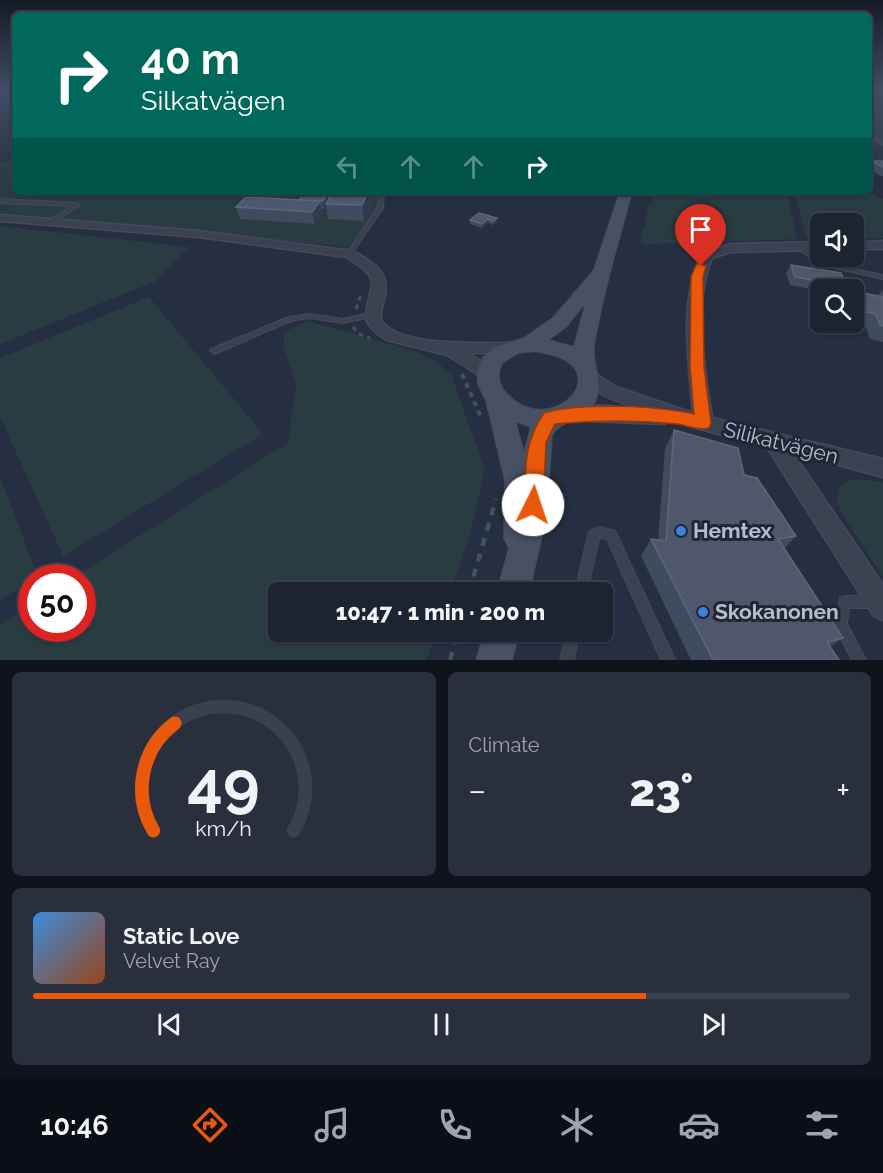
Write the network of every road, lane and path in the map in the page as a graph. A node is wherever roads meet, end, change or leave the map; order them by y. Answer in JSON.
{"nodes":[{"id":1,"x":382,"y":195,"type":"edge"},
{"id":2,"x":625,"y":195,"type":"edge"},
{"id":3,"x":0,"y":201,"type":"edge"},
{"id":4,"x":0,"y":218,"type":"edge"},
{"id":5,"x":52,"y":221,"type":"junction"},
{"id":6,"x":883,"y":245,"type":"edge"},
{"id":7,"x":810,"y":246,"type":"edge"},
{"id":8,"x":864,"y":246,"type":"edge"},
{"id":9,"x":797,"y":247,"type":"junction"},
{"id":10,"x":349,"y":254,"type":"junction"},
{"id":11,"x":603,"y":267,"type":"junction"},
{"id":12,"x":883,"y":277,"type":"edge"},
{"id":13,"x":362,"y":290,"type":"dead end"},
{"id":14,"x":373,"y":314,"type":"junction"},
{"id":15,"x":354,"y":319,"type":"junction"},
{"id":16,"x":374,"y":339,"type":"dead end"},
{"id":17,"x":519,"y":346,"type":"junction"},
{"id":18,"x":440,"y":347,"type":"junction"},
{"id":19,"x":214,"y":351,"type":"dead end"},
{"id":20,"x":460,"y":370,"type":"dead end"},
{"id":21,"x":586,"y":370,"type":"junction"},
{"id":22,"x":492,"y":385,"type":"junction"},
{"id":23,"x":558,"y":416,"type":"junction"},
{"id":24,"x":679,"y":417,"type":"junction"},
{"id":25,"x":703,"y":423,"type":"junction"},
{"id":26,"x":484,"y":424,"type":"dead end"},
{"id":27,"x":774,"y":441,"type":"junction"},
{"id":28,"x":883,"y":468,"type":"edge"},
{"id":29,"x":498,"y":492,"type":"dead end"},
{"id":30,"x":516,"y":580,"type":"edge"},
{"id":31,"x":472,"y":582,"type":"edge"},
{"id":32,"x":583,"y":582,"type":"edge"},
{"id":33,"x":881,"y":604,"type":"edge"},
{"id":34,"x":455,"y":642,"type":"edge"},
{"id":35,"x":499,"y":642,"type":"edge"},
{"id":36,"x":571,"y":642,"type":"edge"},
{"id":37,"x":450,"y":660,"type":"edge"},
{"id":38,"x":494,"y":660,"type":"edge"},
{"id":39,"x":567,"y":660,"type":"edge"},
{"id":40,"x":668,"y":660,"type":"edge"},
{"id":41,"x":859,"y":660,"type":"edge"}],
"edges":[{"from":1,"to":10,"type":"lane"},
{"from":2,"to":11,"type":"main road"},
{"from":3,"to":5,"type":"lane"},
{"from":4,"to":5,"type":"street"},
{"from":5,"to":10,"type":"street"},
{"from":6,"to":8,"type":"street"},
{"from":7,"to":9,"type":"street"},
{"from":9,"to":12,"type":"lane"},
{"from":9,"to":25,"type":"street"},
{"from":10,"to":14,"type":"street"},
{"from":11,"to":17,"type":"main road"},
{"from":11,"to":21,"type":"main road"},
{"from":13,"to":15,"type":"path"},
{"from":14,"to":15,"type":"lane"},
{"from":14,"to":18,"type":"street"},
{"from":15,"to":16,"type":"path"},
{"from":15,"to":19,"type":"lane"},
{"from":17,"to":18,"type":"street"},
{"from":17,"to":21,"type":"main road"},
{"from":17,"to":22,"type":"main road"},
{"from":18,"to":22,"type":"street"},
{"from":20,"to":26,"type":"path"},
{"from":21,"to":23,"type":"main road"},
{"from":21,"to":24,"type":"street"},
{"from":22,"to":23,"type":"main road"},
{"from":22,"to":30,"type":"main road"},
{"from":23,"to":24,"type":"street"},
{"from":23,"to":30,"type":"main road"},
{"from":24,"to":25,"type":"street","name":"Silikatvägen"},
{"from":25,"to":27,"type":"street","name":"Silikatvägen"},
{"from":27,"to":28,"type":"street","name":"Silikatvägen"},
{"from":27,"to":33,"type":"street"},
{"from":29,"to":31,"type":"path"},
{"from":32,"to":40,"type":"lane"},
{"from":33,"to":41,"type":"lane"},
{"from":34,"to":37,"type":"path"},
{"from":35,"to":38,"type":"main road"},
{"from":36,"to":39,"type":"lane"}]}
